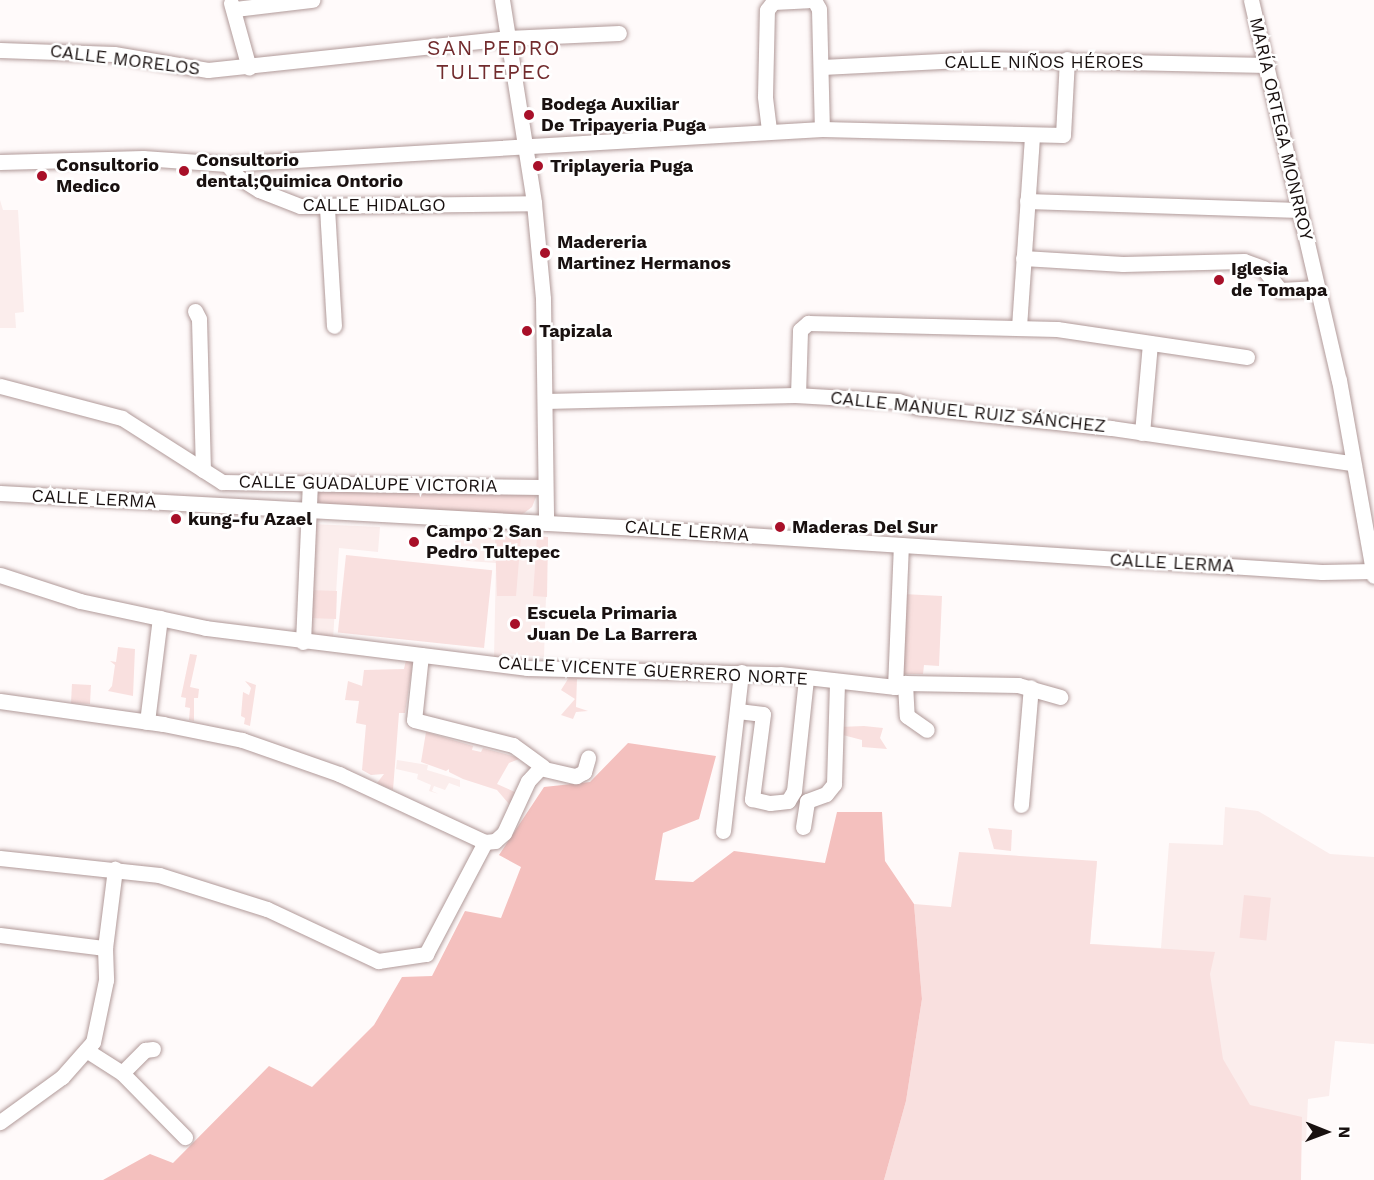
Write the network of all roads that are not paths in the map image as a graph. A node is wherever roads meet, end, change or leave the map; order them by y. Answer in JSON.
{"nodes":[{"id":1,"x":312,"y":0,"type":"edge"},
{"id":2,"x":502,"y":0,"type":"edge"},
{"id":3,"x":808,"y":0,"type":"edge"},
{"id":4,"x":814,"y":0,"type":"edge"},
{"id":5,"x":1251,"y":0,"type":"edge"},
{"id":6,"x":232,"y":5,"type":"edge"},
{"id":7,"x":619,"y":33,"type":"dead end"},
{"id":8,"x":507,"y":38,"type":"junction"},
{"id":9,"x":0,"y":50,"type":"edge"},
{"id":10,"x":1067,"y":59,"type":"junction"},
{"id":11,"x":1267,"y":65,"type":"junction"},
{"id":12,"x":249,"y":68,"type":"junction"},
{"id":13,"x":822,"y":68,"type":"junction"},
{"id":14,"x":822,"y":129,"type":"junction"},
{"id":15,"x":769,"y":130,"type":"junction"},
{"id":16,"x":1032,"y":135,"type":"junction"},
{"id":17,"x":524,"y":149,"type":"junction"},
{"id":18,"x":0,"y":162,"type":"edge"},
{"id":19,"x":227,"y":164,"type":"junction"},
{"id":20,"x":1027,"y":201,"type":"junction"},
{"id":21,"x":534,"y":203,"type":"junction"},
{"id":22,"x":327,"y":208,"type":"junction"},
{"id":23,"x":1299,"y":210,"type":"junction"},
{"id":24,"x":1023,"y":258,"type":"junction"},
{"id":25,"x":1318,"y":288,"type":"junction"},
{"id":26,"x":195,"y":311,"type":"dead end"},
{"id":27,"x":334,"y":326,"type":"dead end"},
{"id":28,"x":1019,"y":327,"type":"junction"},
{"id":29,"x":1150,"y":343,"type":"junction"},
{"id":30,"x":1247,"y":357,"type":"dead end"},
{"id":31,"x":0,"y":386,"type":"edge"},
{"id":32,"x":798,"y":395,"type":"junction"},
{"id":33,"x":545,"y":401,"type":"junction"},
{"id":34,"x":1143,"y":433,"type":"junction"},
{"id":35,"x":1352,"y":463,"type":"junction"},
{"id":36,"x":203,"y":470,"type":"junction"},
{"id":37,"x":222,"y":482,"type":"junction"},
{"id":38,"x":310,"y":484,"type":"junction"},
{"id":39,"x":543,"y":487,"type":"junction"},
{"id":40,"x":0,"y":493,"type":"edge"},
{"id":41,"x":221,"y":507,"type":"junction"},
{"id":42,"x":308,"y":512,"type":"junction"},
{"id":43,"x":546,"y":523,"type":"junction"},
{"id":44,"x":901,"y":545,"type":"junction"},
{"id":45,"x":1373,"y":573,"type":"edge"},
{"id":46,"x":0,"y":575,"type":"edge"},
{"id":47,"x":160,"y":618,"type":"junction"},
{"id":48,"x":303,"y":642,"type":"junction"},
{"id":49,"x":419,"y":654,"type":"junction"},
{"id":50,"x":741,"y":672,"type":"junction"},
{"id":51,"x":806,"y":678,"type":"junction"},
{"id":52,"x":837,"y":681,"type":"junction"},
{"id":53,"x":900,"y":685,"type":"junction"},
{"id":54,"x":1031,"y":687,"type":"junction"},
{"id":55,"x":1060,"y":697,"type":"dead end"},
{"id":56,"x":0,"y":701,"type":"edge"},
{"id":57,"x":738,"y":711,"type":"junction"},
{"id":58,"x":147,"y":722,"type":"junction"},
{"id":59,"x":405,"y":727,"type":"dead end"},
{"id":60,"x":927,"y":730,"type":"dead end"},
{"id":61,"x":588,"y":758,"type":"dead end"},
{"id":62,"x":543,"y":767,"type":"junction"},
{"id":63,"x":788,"y":801,"type":"junction"},
{"id":64,"x":1021,"y":805,"type":"dead end"},
{"id":65,"x":723,"y":831,"type":"dead end"},
{"id":66,"x":490,"y":842,"type":"junction"},
{"id":67,"x":0,"y":858,"type":"edge"},
{"id":68,"x":115,"y":869,"type":"junction"},
{"id":69,"x":0,"y":935,"type":"edge"},
{"id":70,"x":105,"y":948,"type":"junction"},
{"id":71,"x":153,"y":1049,"type":"dead end"},
{"id":72,"x":86,"y":1050,"type":"junction"},
{"id":73,"x":122,"y":1073,"type":"junction"},
{"id":74,"x":0,"y":1122,"type":"edge"},
{"id":75,"x":185,"y":1137,"type":"dead end"}],
"edges":[{"from":1,"to":6,"type":"street"},
{"from":2,"to":8,"type":"street"},
{"from":3,"to":15,"type":"street"},
{"from":4,"to":13,"type":"street"},
{"from":5,"to":11,"type":"street","name":"MARÍA ORTEGA MONRROY"},
{"from":6,"to":12,"type":"street"},
{"from":7,"to":8,"type":"street","name":"CALLE MORELOS"},
{"from":8,"to":12,"type":"street","name":"CALLE MORELOS"},
{"from":8,"to":17,"type":"street"},
{"from":9,"to":12,"type":"street","name":"CALLE MORELOS"},
{"from":10,"to":11,"type":"street","name":"CALLE NIÑOS HÉROES"},
{"from":10,"to":13,"type":"street","name":"CALLE NIÑOS HÉROES"},
{"from":10,"to":16,"type":"street"},
{"from":11,"to":23,"type":"street","name":"MARÍA ORTEGA MONRROY"},
{"from":13,"to":14,"type":"street"},
{"from":14,"to":15,"type":"street"},
{"from":14,"to":16,"type":"street"},
{"from":15,"to":17,"type":"street"},
{"from":16,"to":20,"type":"street"},
{"from":17,"to":19,"type":"street"},
{"from":17,"to":21,"type":"street"},
{"from":18,"to":19,"type":"street"},
{"from":19,"to":22,"type":"street","name":"CALLE HIDALGO"},
{"from":20,"to":23,"type":"street"},
{"from":20,"to":24,"type":"street"},
{"from":21,"to":22,"type":"street","name":"CALLE HIDALGO"},
{"from":21,"to":33,"type":"street"},
{"from":22,"to":27,"type":"street"},
{"from":23,"to":25,"type":"street","name":"MARÍA ORTEGA MONRROY"},
{"from":24,"to":25,"type":"street"},
{"from":24,"to":28,"type":"street"},
{"from":25,"to":35,"type":"street","name":"MARÍA ORTEGA MONRROY"},
{"from":26,"to":36,"type":"street"},
{"from":28,"to":29,"type":"street"},
{"from":28,"to":32,"type":"street"},
{"from":29,"to":30,"type":"street"},
{"from":29,"to":34,"type":"street"},
{"from":31,"to":36,"type":"street","name":"CALLE GUADALUPE VICTORIA"},
{"from":32,"to":33,"type":"street","name":"CALLE MANUEL RUIZ SÁNCHEZ"},
{"from":32,"to":34,"type":"street","name":"CALLE MANUEL RUIZ SÁNCHEZ"},
{"from":33,"to":39,"type":"street"},
{"from":34,"to":35,"type":"street","name":"CALLE MANUEL RUIZ SÁNCHEZ"},
{"from":35,"to":45,"type":"street","name":"MARÍA ORTEGA MONRROY"},
{"from":36,"to":37,"type":"street","name":"CALLE GUADALUPE VICTORIA"},
{"from":37,"to":38,"type":"street","name":"CALLE GUADALUPE VICTORIA"},
{"from":37,"to":41,"type":"street"},
{"from":38,"to":39,"type":"street","name":"CALLE GUADALUPE VICTORIA"},
{"from":38,"to":42,"type":"street"},
{"from":39,"to":43,"type":"street"},
{"from":40,"to":41,"type":"street","name":"CALLE LERMA"},
{"from":41,"to":42,"type":"street","name":"CALLE LERMA"},
{"from":42,"to":43,"type":"street","name":"CALLE LERMA"},
{"from":42,"to":48,"type":"street"},
{"from":43,"to":44,"type":"street","name":"CALLE LERMA"},
{"from":44,"to":45,"type":"street","name":"CALLE LERMA"},
{"from":44,"to":53,"type":"street"},
{"from":46,"to":47,"type":"street","name":"CALLE VICENTE GUERRERO NORTE"},
{"from":47,"to":48,"type":"street","name":"CALLE VICENTE GUERRERO NORTE"},
{"from":47,"to":58,"type":"street"},
{"from":48,"to":49,"type":"street","name":"CALLE VICENTE GUERRERO NORTE"},
{"from":49,"to":50,"type":"street","name":"CALLE VICENTE GUERRERO NORTE"},
{"from":49,"to":59,"type":"street"},
{"from":49,"to":62,"type":"street"},
{"from":50,"to":51,"type":"street","name":"CALLE VICENTE GUERRERO NORTE"},
{"from":50,"to":57,"type":"street"},
{"from":51,"to":52,"type":"street","name":"CALLE VICENTE GUERRERO NORTE"},
{"from":51,"to":63,"type":"street"},
{"from":52,"to":53,"type":"street","name":"CALLE VICENTE GUERRERO NORTE"},
{"from":52,"to":63,"type":"street"},
{"from":53,"to":54,"type":"street","name":"CALLE VICENTE GUERRERO NORTE"},
{"from":53,"to":60,"type":"street"},
{"from":54,"to":55,"type":"street","name":"CALLE VICENTE GUERRERO NORTE"},
{"from":54,"to":64,"type":"street"},
{"from":56,"to":58,"type":"street"},
{"from":57,"to":63,"type":"street"},
{"from":57,"to":65,"type":"street"},
{"from":58,"to":66,"type":"street"},
{"from":61,"to":62,"type":"street"},
{"from":62,"to":66,"type":"street"},
{"from":66,"to":68,"type":"street"},
{"from":67,"to":68,"type":"street"},
{"from":68,"to":70,"type":"street"},
{"from":69,"to":70,"type":"street"},
{"from":70,"to":72,"type":"street"},
{"from":71,"to":73,"type":"street"},
{"from":72,"to":73,"type":"street"},
{"from":72,"to":74,"type":"street"},
{"from":73,"to":75,"type":"street"}]}
